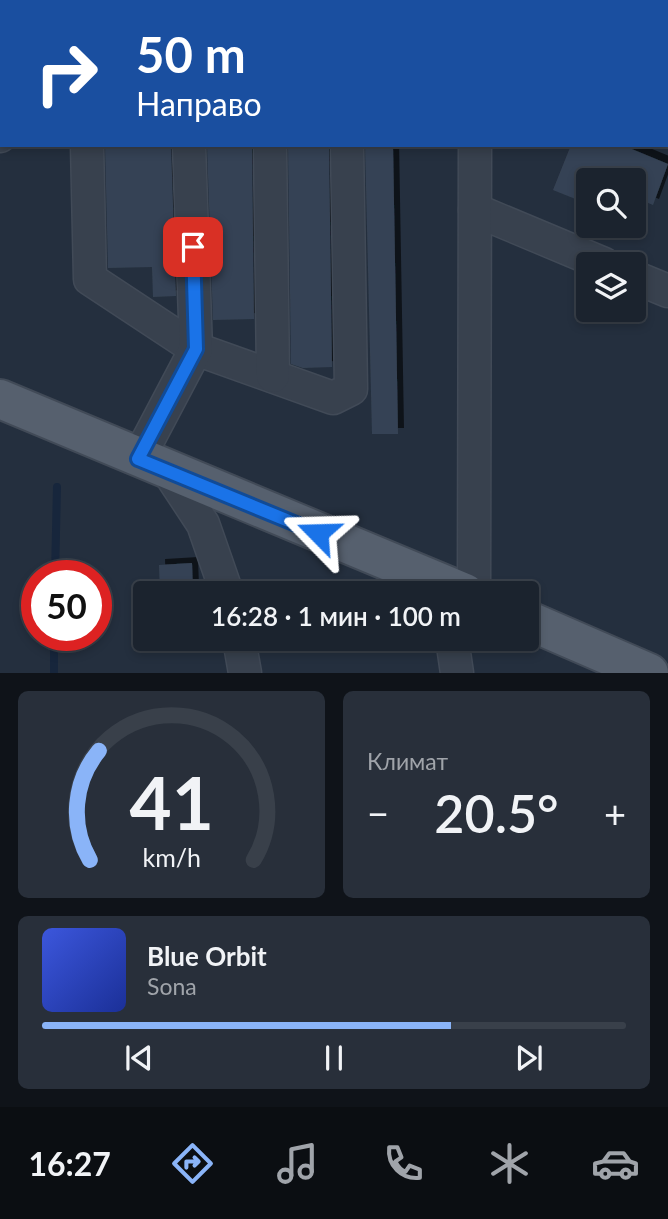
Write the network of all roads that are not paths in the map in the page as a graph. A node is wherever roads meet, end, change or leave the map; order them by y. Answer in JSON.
{"nodes":[{"id":1,"x":87,"y":147,"type":"edge"},
{"id":2,"x":189,"y":147,"type":"edge"},
{"id":3,"x":270,"y":147,"type":"edge"},
{"id":4,"x":347,"y":147,"type":"edge"},
{"id":5,"x":475,"y":147,"type":"edge"},
{"id":6,"x":475,"y":210,"type":"junction"},
{"id":7,"x":576,"y":252,"type":"edge"},
{"id":8,"x":646,"y":282,"type":"edge"},
{"id":9,"x":668,"y":291,"type":"edge"},
{"id":10,"x":196,"y":349,"type":"junction"},
{"id":11,"x":273,"y":376,"type":"junction"},
{"id":12,"x":0,"y":399,"type":"edge"},
{"id":13,"x":153,"y":465,"type":"junction"},
{"id":14,"x":223,"y":581,"type":"edge"},
{"id":15,"x":433,"y":581,"type":"edge"},
{"id":16,"x":457,"y":581,"type":"edge"},
{"id":17,"x":539,"y":625,"type":"edge"},
{"id":18,"x":241,"y":651,"type":"edge"},
{"id":19,"x":454,"y":651,"type":"edge"},
{"id":20,"x":245,"y":673,"type":"edge"},
{"id":21,"x":457,"y":673,"type":"edge"},
{"id":22,"x":649,"y":673,"type":"edge"}],
"edges":[{"from":1,"to":10,"type":"street"},
{"from":2,"to":10,"type":"street"},
{"from":3,"to":11,"type":"street"},
{"from":4,"to":11,"type":"street"},
{"from":5,"to":6,"type":"street"},
{"from":6,"to":7,"type":"street"},
{"from":6,"to":16,"type":"street"},
{"from":8,"to":9,"type":"street"},
{"from":10,"to":11,"type":"street"},
{"from":10,"to":13,"type":"street"},
{"from":12,"to":13,"type":"main road"},
{"from":13,"to":14,"type":"street"},
{"from":13,"to":15,"type":"main road"},
{"from":17,"to":22,"type":"main road"},
{"from":18,"to":20,"type":"street"},
{"from":19,"to":21,"type":"street"}]}
